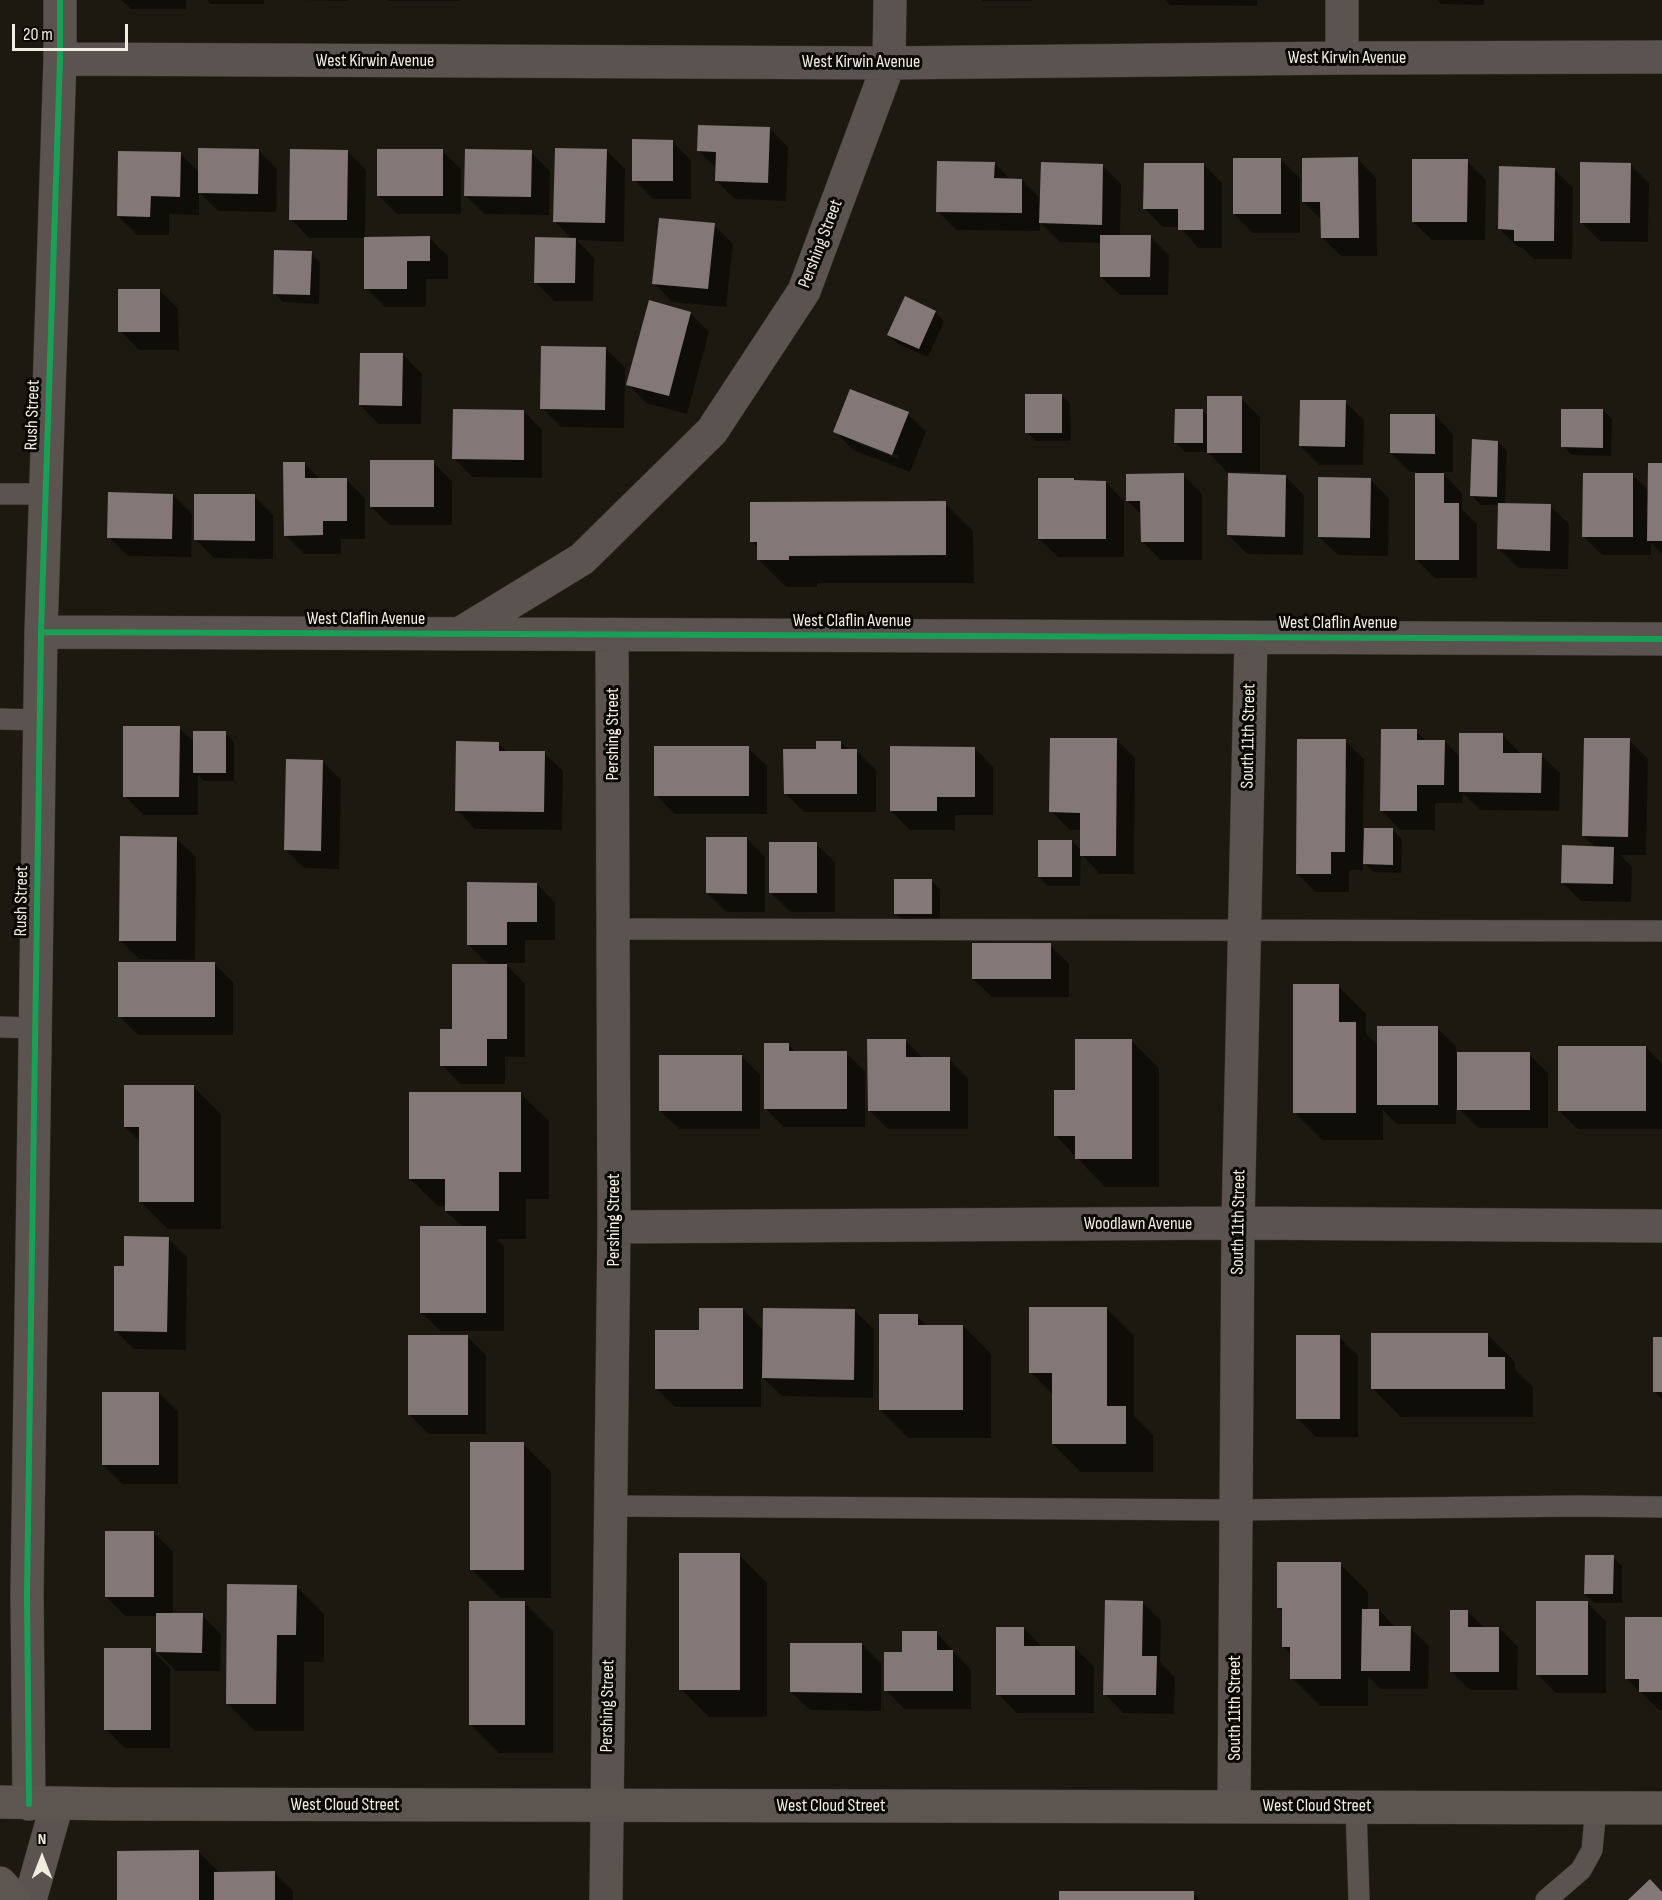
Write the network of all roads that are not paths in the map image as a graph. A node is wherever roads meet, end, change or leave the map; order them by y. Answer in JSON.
{"nodes":[{"id":1,"x":60,"y":0,"type":"edge"},
{"id":2,"x":890,"y":0,"type":"edge"},
{"id":3,"x":1342,"y":0,"type":"edge"},
{"id":4,"x":1662,"y":57,"type":"edge"},
{"id":5,"x":1342,"y":58,"type":"junction"},
{"id":6,"x":60,"y":60,"type":"junction"},
{"id":7,"x":889,"y":63,"type":"junction"},
{"id":8,"x":0,"y":494,"type":"edge"},
{"id":9,"x":46,"y":494,"type":"junction"},
{"id":10,"x":41,"y":632,"type":"junction"},
{"id":11,"x":459,"y":634,"type":"junction"},
{"id":12,"x":612,"y":635,"type":"junction"},
{"id":13,"x":1251,"y":638,"type":"junction"},
{"id":14,"x":1662,"y":639,"type":"edge"},
{"id":15,"x":0,"y":719,"type":"edge"},
{"id":16,"x":40,"y":720,"type":"junction"},
{"id":17,"x":614,"y":929,"type":"junction"},
{"id":18,"x":1245,"y":931,"type":"junction"},
{"id":19,"x":1662,"y":931,"type":"edge"},
{"id":20,"x":0,"y":1027,"type":"edge"},
{"id":21,"x":35,"y":1028,"type":"junction"},
{"id":22,"x":1238,"y":1223,"type":"junction"},
{"id":23,"x":1662,"y":1226,"type":"edge"},
{"id":24,"x":614,"y":1227,"type":"junction"},
{"id":25,"x":610,"y":1506,"type":"junction"},
{"id":26,"x":1662,"y":1507,"type":"edge"},
{"id":27,"x":1236,"y":1510,"type":"junction"},
{"id":28,"x":13,"y":1593,"type":"edge"},
{"id":29,"x":29,"y":1803,"type":"edge"},
{"id":30,"x":606,"y":1806,"type":"junction"},
{"id":31,"x":1234,"y":1806,"type":"junction"},
{"id":32,"x":1356,"y":1806,"type":"junction"},
{"id":33,"x":1596,"y":1808,"type":"junction"},
{"id":34,"x":1662,"y":1808,"type":"edge"},
{"id":35,"x":0,"y":1883,"type":"edge"},
{"id":36,"x":15,"y":1900,"type":"edge"},
{"id":37,"x":30,"y":1900,"type":"edge"},
{"id":38,"x":606,"y":1900,"type":"edge"},
{"id":39,"x":1359,"y":1900,"type":"edge"},
{"id":40,"x":1546,"y":1900,"type":"edge"}],
"edges":[{"from":1,"to":6,"type":"street","name":"Rush Street"},
{"from":2,"to":7,"type":"street","name":"Pershing Street"},
{"from":3,"to":5,"type":"street"},
{"from":4,"to":5,"type":"street","name":"West Kirwin Avenue"},
{"from":5,"to":7,"type":"street","name":"West Kirwin Avenue"},
{"from":6,"to":7,"type":"street","name":"West Kirwin Avenue"},
{"from":6,"to":9,"type":"street","name":"Rush Street"},
{"from":7,"to":11,"type":"street","name":"Pershing Street"},
{"from":8,"to":9,"type":"lane"},
{"from":9,"to":10,"type":"street","name":"Rush Street"},
{"from":10,"to":11,"type":"street","name":"West Claflin Avenue"},
{"from":10,"to":16,"type":"street","name":"Rush Street"},
{"from":11,"to":12,"type":"street","name":"West Claflin Avenue"},
{"from":12,"to":13,"type":"street","name":"West Claflin Avenue"},
{"from":12,"to":17,"type":"street","name":"Pershing Street"},
{"from":13,"to":14,"type":"street","name":"West Claflin Avenue"},
{"from":13,"to":18,"type":"street","name":"South 11th Street"},
{"from":15,"to":16,"type":"lane"},
{"from":16,"to":21,"type":"street","name":"Rush Street"},
{"from":17,"to":18,"type":"lane"},
{"from":17,"to":24,"type":"street","name":"Pershing Street"},
{"from":18,"to":19,"type":"lane"},
{"from":18,"to":22,"type":"street","name":"South 11th Street"},
{"from":20,"to":21,"type":"lane"},
{"from":21,"to":28,"type":"street","name":"Rush Street"},
{"from":22,"to":23,"type":"street","name":"Woodlawn Avenue"},
{"from":22,"to":24,"type":"street","name":"Woodlawn Avenue"},
{"from":22,"to":27,"type":"street","name":"South 11th Street"},
{"from":24,"to":25,"type":"street","name":"Pershing Street"},
{"from":25,"to":27,"type":"lane"},
{"from":25,"to":30,"type":"street","name":"Pershing Street"},
{"from":26,"to":27,"type":"lane"},
{"from":27,"to":31,"type":"street","name":"South 11th Street"},
{"from":28,"to":29,"type":"street","name":"Rush Street"},
{"from":29,"to":30,"type":"main road","name":"West Cloud Street"},
{"from":29,"to":37,"type":"street","name":"Rush Street"},
{"from":30,"to":31,"type":"main road","name":"West Cloud Street"},
{"from":30,"to":38,"type":"street","name":"Pershing Street"},
{"from":31,"to":32,"type":"main road","name":"West Cloud Street"},
{"from":32,"to":33,"type":"main road","name":"West Cloud Street"},
{"from":32,"to":39,"type":"lane"},
{"from":33,"to":34,"type":"main road","name":"West Cloud Street"},
{"from":33,"to":40,"type":"lane"},
{"from":35,"to":36,"type":"main road"}]}
